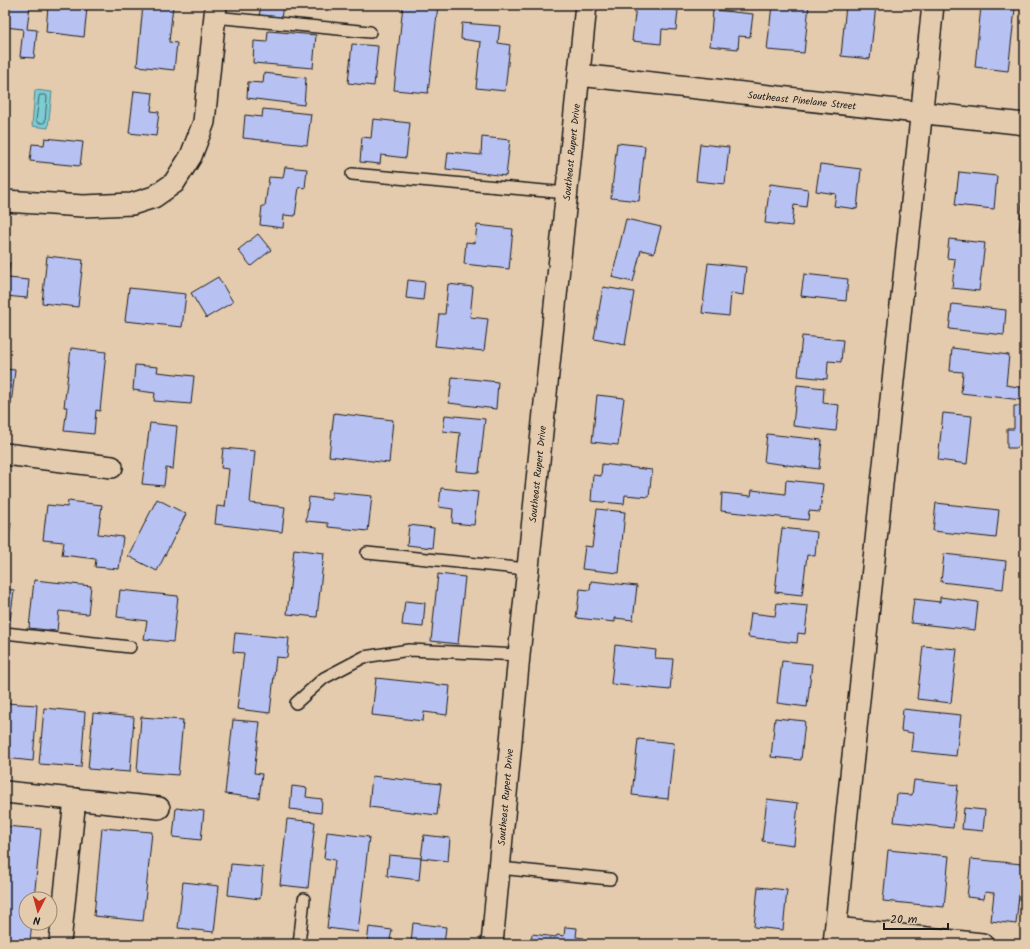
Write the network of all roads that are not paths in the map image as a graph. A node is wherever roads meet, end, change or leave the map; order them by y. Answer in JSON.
{"nodes":[{"id":1,"x":586,"y":5,"type":"edge"},
{"id":2,"x":933,"y":5,"type":"edge"},
{"id":3,"x":215,"y":11,"type":"edge"},
{"id":4,"x":370,"y":32,"type":"dead end"},
{"id":5,"x":579,"y":75,"type":"junction"},
{"id":6,"x":921,"y":114,"type":"junction"},
{"id":7,"x":1025,"y":124,"type":"edge"},
{"id":8,"x":352,"y":174,"type":"dead end"},
{"id":9,"x":567,"y":193,"type":"junction"},
{"id":10,"x":5,"y":201,"type":"edge"},
{"id":11,"x":5,"y":454,"type":"edge"},
{"id":12,"x":112,"y":467,"type":"dead end"},
{"id":13,"x":367,"y":553,"type":"dead end"},
{"id":14,"x":527,"y":569,"type":"junction"},
{"id":15,"x":5,"y":633,"type":"edge"},
{"id":16,"x":130,"y":647,"type":"dead end"},
{"id":17,"x":519,"y":655,"type":"junction"},
{"id":18,"x":296,"y":703,"type":"dead end"},
{"id":19,"x":5,"y":792,"type":"edge"},
{"id":20,"x":75,"y":799,"type":"junction"},
{"id":21,"x":159,"y":808,"type":"dead end"},
{"id":22,"x":499,"y":868,"type":"junction"},
{"id":23,"x":610,"y":880,"type":"dead end"},
{"id":24,"x":304,"y":899,"type":"dead end"},
{"id":25,"x":835,"y":936,"type":"edge"},
{"id":26,"x":60,"y":942,"type":"dead end"},
{"id":27,"x":299,"y":944,"type":"edge"},
{"id":28,"x":492,"y":944,"type":"edge"},
{"id":29,"x":982,"y":944,"type":"edge"}],
"edges":[{"from":1,"to":5,"type":"street","name":"Southeast Rupert Drive"},
{"from":2,"to":6,"type":"street"},
{"from":3,"to":4,"type":"lane"},
{"from":3,"to":10,"type":"street"},
{"from":5,"to":6,"type":"street","name":"Southeast Pinelane Street"},
{"from":5,"to":9,"type":"street","name":"Southeast Rupert Drive"},
{"from":6,"to":7,"type":"street","name":"Southeast Pinelane Street"},
{"from":6,"to":25,"type":"street"},
{"from":8,"to":9,"type":"lane"},
{"from":9,"to":14,"type":"street","name":"Southeast Rupert Drive"},
{"from":11,"to":12,"type":"street"},
{"from":13,"to":14,"type":"lane"},
{"from":14,"to":17,"type":"street","name":"Southeast Rupert Drive"},
{"from":15,"to":16,"type":"lane"},
{"from":17,"to":18,"type":"lane"},
{"from":17,"to":22,"type":"street","name":"Southeast Rupert Drive"},
{"from":19,"to":20,"type":"street"},
{"from":20,"to":21,"type":"street"},
{"from":20,"to":26,"type":"street"},
{"from":22,"to":23,"type":"lane"},
{"from":22,"to":28,"type":"street","name":"Southeast Rupert Drive"},
{"from":24,"to":27,"type":"lane"},
{"from":25,"to":29,"type":"street"}]}
